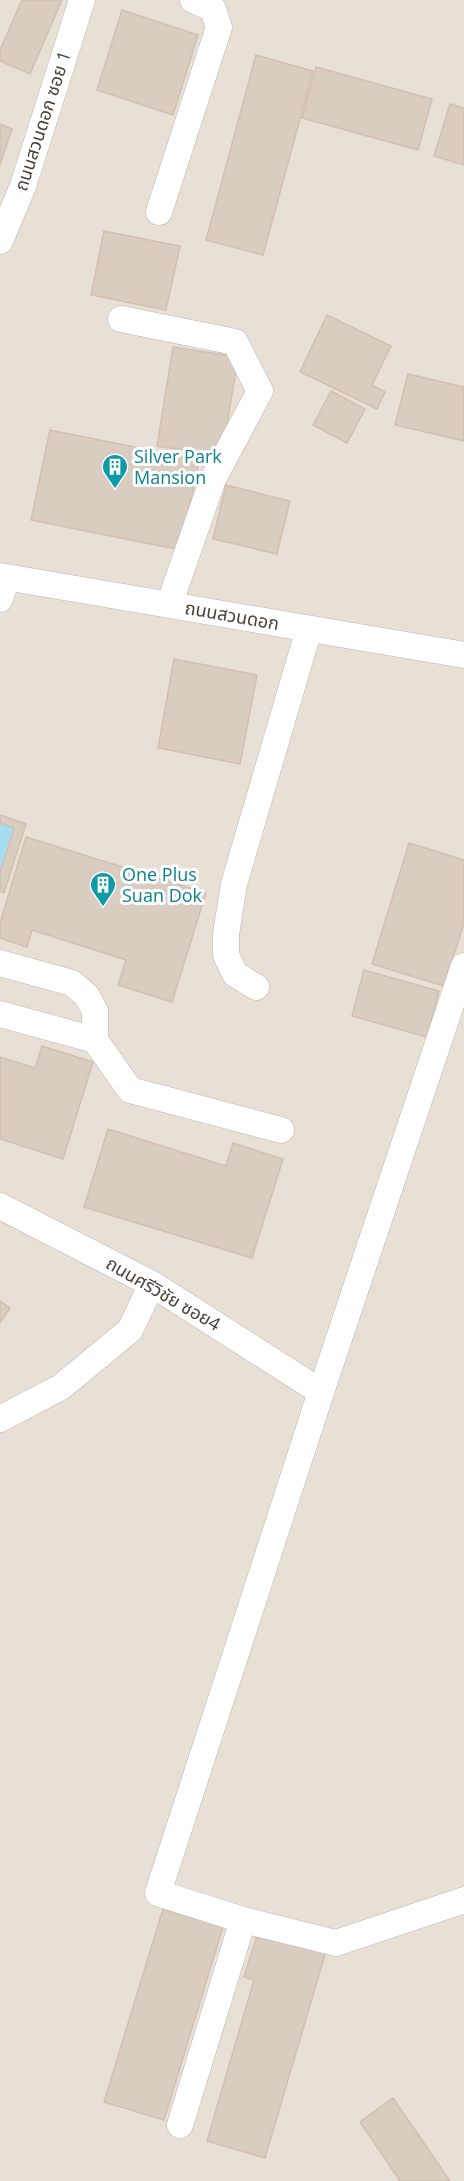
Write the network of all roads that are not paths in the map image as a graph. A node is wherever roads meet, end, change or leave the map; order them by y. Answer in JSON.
{"nodes":[{"id":1,"x":82,"y":0,"type":"edge"},
{"id":2,"x":194,"y":0,"type":"edge"},
{"id":3,"x":159,"y":212,"type":"dead end"},
{"id":4,"x":0,"y":241,"type":"edge"},
{"id":5,"x":121,"y":319,"type":"dead end"},
{"id":6,"x":2,"y":585,"type":"edge"},
{"id":7,"x":169,"y":605,"type":"junction"},
{"id":8,"x":309,"y":629,"type":"junction"},
{"id":9,"x":464,"y":655,"type":"edge"},
{"id":10,"x":0,"y":963,"type":"edge"},
{"id":11,"x":464,"y":966,"type":"edge"},
{"id":12,"x":256,"y":987,"type":"dead end"},
{"id":13,"x":460,"y":993,"type":"edge"},
{"id":14,"x":0,"y":1014,"type":"edge"},
{"id":15,"x":95,"y":1040,"type":"junction"},
{"id":16,"x":281,"y":1130,"type":"dead end"},
{"id":17,"x":0,"y":1206,"type":"edge"},
{"id":18,"x":152,"y":1284,"type":"junction"},
{"id":19,"x":321,"y":1392,"type":"junction"},
{"id":20,"x":0,"y":1419,"type":"edge"},
{"id":21,"x":464,"y":1900,"type":"edge"},
{"id":22,"x":243,"y":1920,"type":"junction"},
{"id":23,"x":180,"y":2126,"type":"dead end"}],
"edges":[{"from":1,"to":4,"type":"street","name":"ถนนสวนดอก ซอย 1"},
{"from":2,"to":3,"type":"street"},
{"from":5,"to":7,"type":"street"},
{"from":6,"to":7,"type":"street","name":"ถนนสวนดอก"},
{"from":7,"to":8,"type":"street","name":"ถนนสวนดอก"},
{"from":8,"to":9,"type":"street","name":"ถนนสวนดอก"},
{"from":8,"to":12,"type":"street"},
{"from":10,"to":15,"type":"street"},
{"from":11,"to":13,"type":"street"},
{"from":13,"to":19,"type":"street"},
{"from":14,"to":15,"type":"street"},
{"from":15,"to":16,"type":"street"},
{"from":17,"to":18,"type":"street","name":"ถนนศรีวิชัย ซอย4"},
{"from":18,"to":19,"type":"street","name":"ถนนศรีวิชัย ซอย4"},
{"from":18,"to":20,"type":"street"},
{"from":19,"to":22,"type":"street"},
{"from":21,"to":22,"type":"street"},
{"from":22,"to":23,"type":"street"}]}
